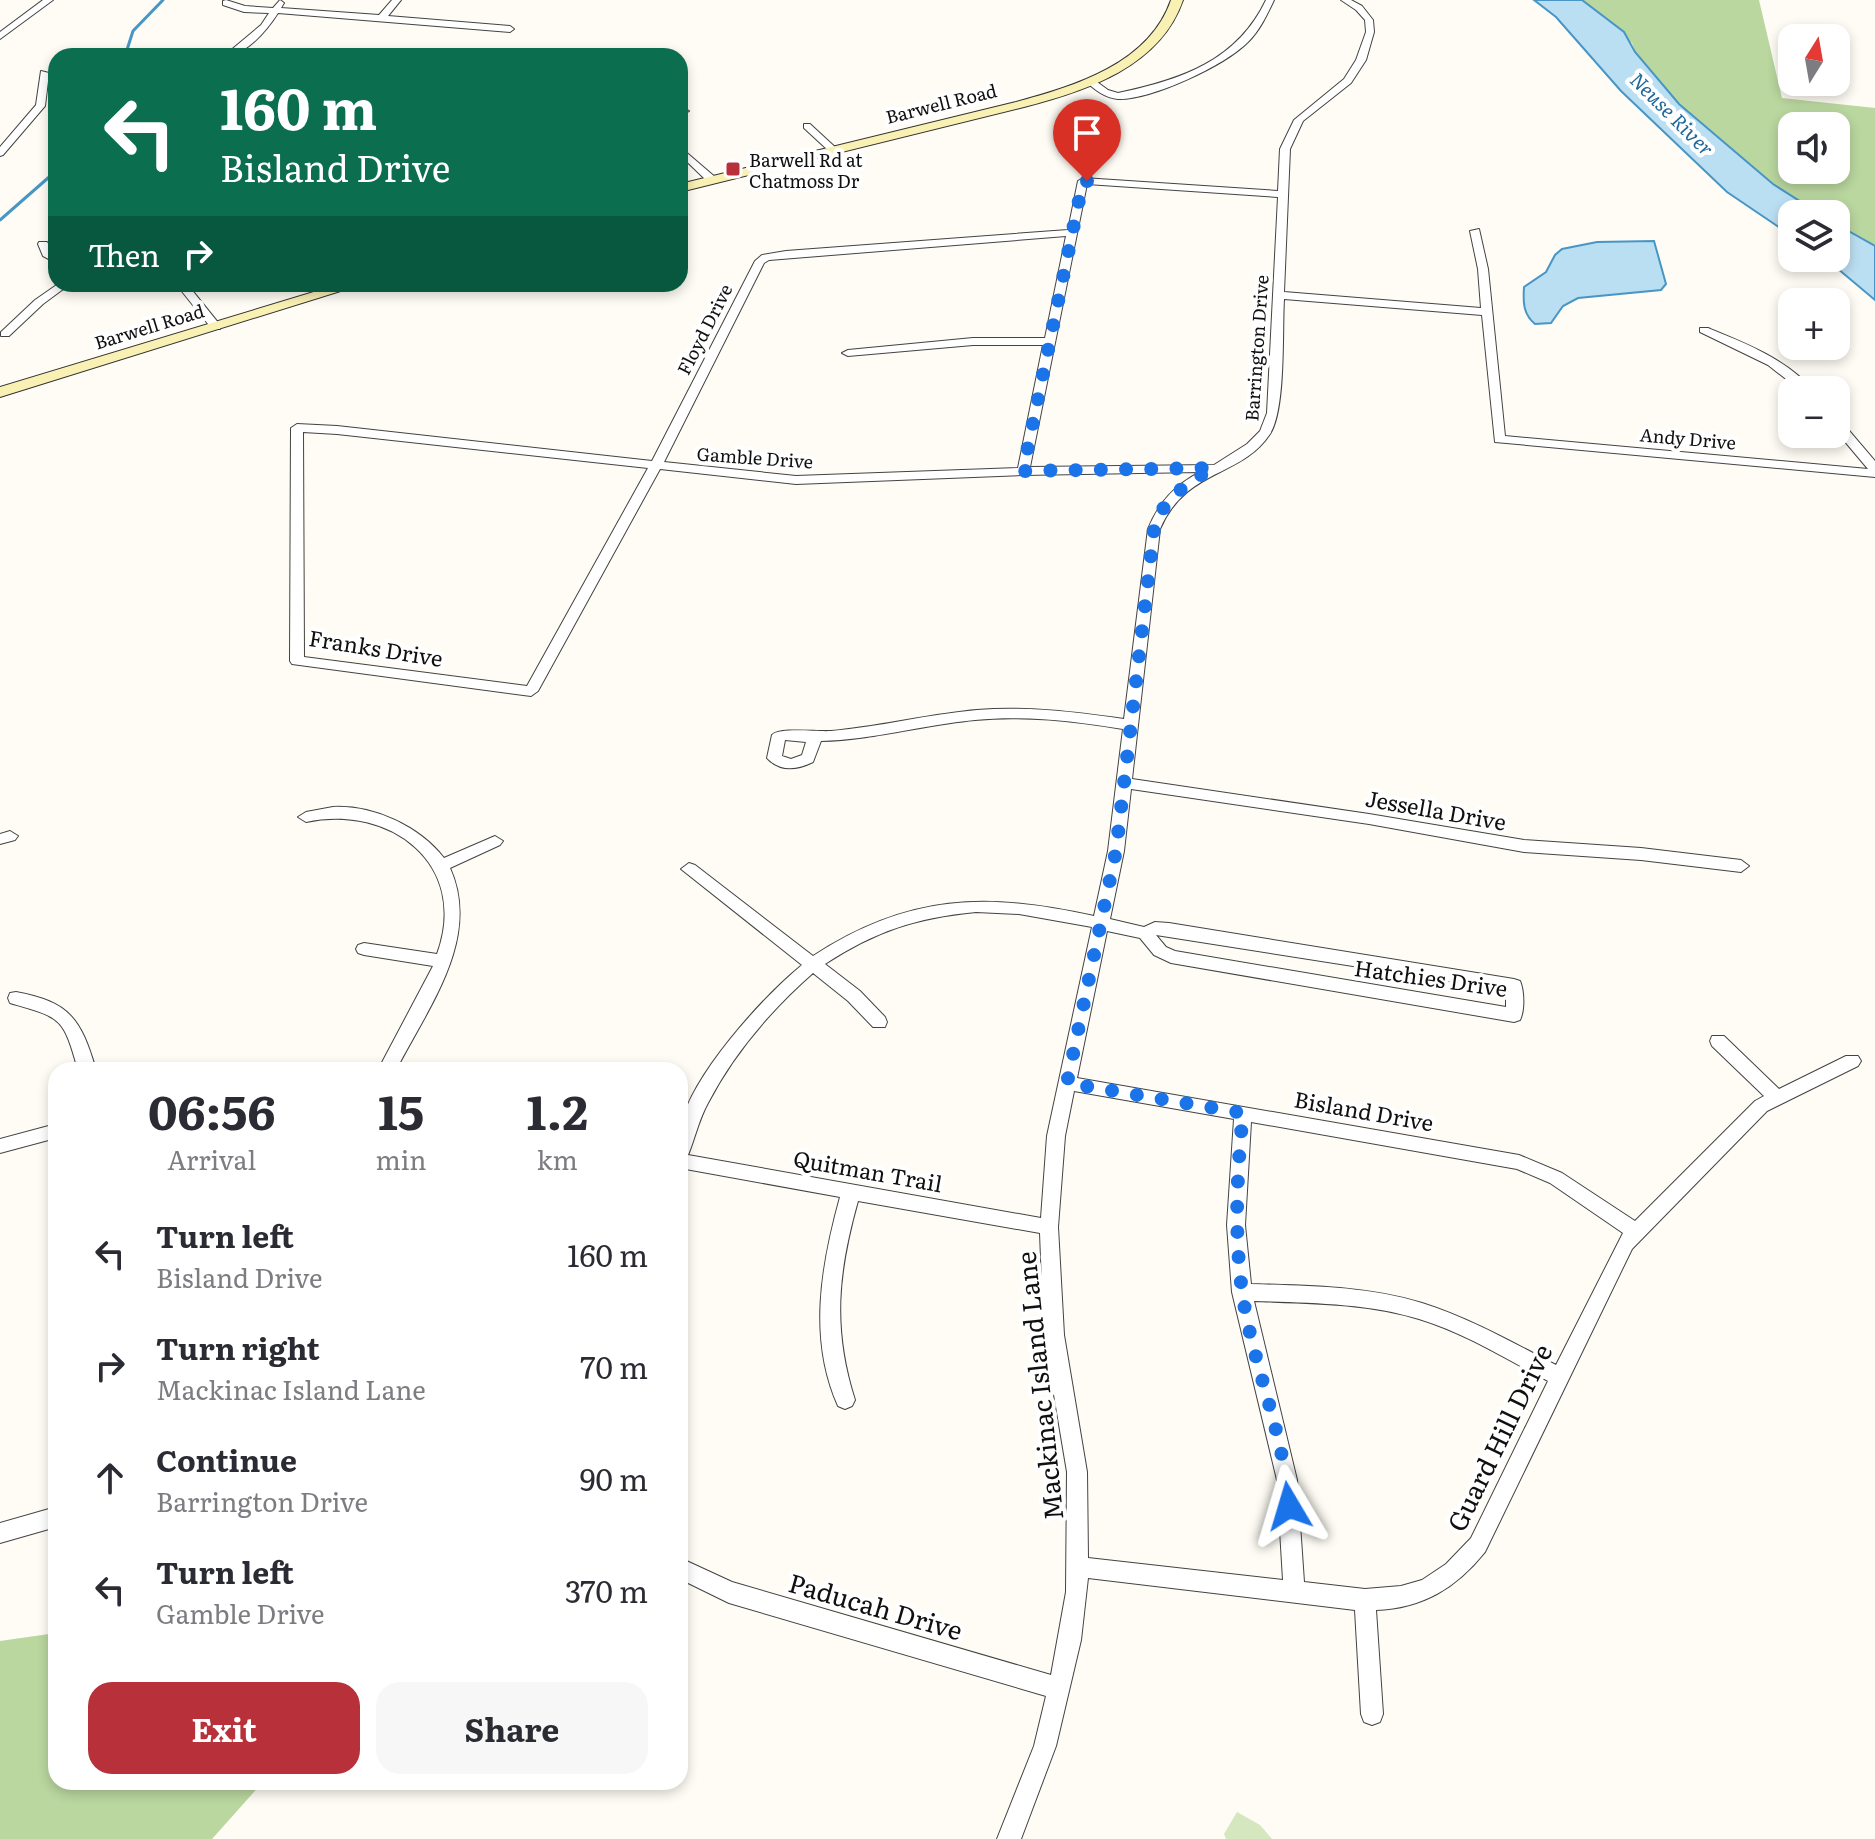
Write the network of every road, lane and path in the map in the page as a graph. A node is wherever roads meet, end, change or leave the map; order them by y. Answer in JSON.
{"nodes":[{"id":1,"x":49,"y":0,"type":"edge"},
{"id":2,"x":283,"y":0,"type":"edge"},
{"id":3,"x":397,"y":0,"type":"edge"},
{"id":4,"x":1177,"y":0,"type":"edge"},
{"id":5,"x":1270,"y":0,"type":"edge"},
{"id":6,"x":1345,"y":0,"type":"edge"},
{"id":7,"x":226,"y":3,"type":"dead end"},
{"id":8,"x":276,"y":11,"type":"junction"},
{"id":9,"x":381,"y":18,"type":"junction"},
{"id":10,"x":510,"y":29,"type":"dead end"},
{"id":11,"x":0,"y":36,"type":"edge"},
{"id":12,"x":239,"y":48,"type":"edge"},
{"id":13,"x":44,"y":73,"type":"dead end"},
{"id":14,"x":1090,"y":81,"type":"junction"},
{"id":15,"x":807,"y":126,"type":"dead end"},
{"id":16,"x":833,"y":150,"type":"junction"},
{"id":17,"x":0,"y":153,"type":"edge"},
{"id":18,"x":688,"y":157,"type":"edge"},
{"id":19,"x":711,"y":179,"type":"junction"},
{"id":20,"x":688,"y":186,"type":"edge"},
{"id":21,"x":1282,"y":194,"type":"junction"},
{"id":22,"x":1475,"y":231,"type":"dead end"},
{"id":23,"x":1071,"y":233,"type":"junction"},
{"id":24,"x":43,"y":244,"type":"dead end"},
{"id":25,"x":48,"y":255,"type":"edge"},
{"id":26,"x":53,"y":292,"type":"edge"},
{"id":27,"x":188,"y":292,"type":"edge"},
{"id":28,"x":330,"y":292,"type":"edge"},
{"id":29,"x":1278,"y":295,"type":"junction"},
{"id":30,"x":1487,"y":312,"type":"junction"},
{"id":31,"x":216,"y":327,"type":"junction"},
{"id":32,"x":1704,"y":330,"type":"dead end"},
{"id":33,"x":5,"y":334,"type":"dead end"},
{"id":34,"x":1048,"y":342,"type":"junction"},
{"id":35,"x":848,"y":353,"type":"dead end"},
{"id":36,"x":1789,"y":376,"type":"edge"},
{"id":37,"x":0,"y":392,"type":"edge"},
{"id":38,"x":297,"y":428,"type":"joint"},
{"id":39,"x":1850,"y":440,"type":"edge"},
{"id":40,"x":655,"y":467,"type":"junction"},
{"id":41,"x":1213,"y":468,"type":"junction"},
{"id":42,"x":1023,"y":471,"type":"junction"},
{"id":43,"x":1875,"y":471,"type":"edge"},
{"id":44,"x":532,"y":690,"type":"joint"},
{"id":45,"x":1130,"y":725,"type":"junction"},
{"id":46,"x":814,"y":739,"type":"junction"},
{"id":47,"x":1124,"y":783,"type":"junction"},
{"id":48,"x":306,"y":817,"type":"dead end"},
{"id":49,"x":495,"y":841,"type":"dead end"},
{"id":50,"x":441,"y":866,"type":"junction"},
{"id":51,"x":1741,"y":866,"type":"dead end"},
{"id":52,"x":689,"y":869,"type":"dead end"},
{"id":53,"x":1103,"y":922,"type":"junction"},
{"id":54,"x":1145,"y":933,"type":"junction"},
{"id":55,"x":364,"y":949,"type":"dead end"},
{"id":56,"x":441,"y":961,"type":"junction"},
{"id":57,"x":812,"y":964,"type":"junction"},
{"id":58,"x":16,"y":998,"type":"dead end"},
{"id":59,"x":879,"y":1022,"type":"dead end"},
{"id":60,"x":1718,"y":1041,"type":"dead end"},
{"id":61,"x":1852,"y":1061,"type":"dead end"},
{"id":62,"x":85,"y":1062,"type":"edge"},
{"id":63,"x":391,"y":1062,"type":"edge"},
{"id":64,"x":1067,"y":1083,"type":"junction"},
{"id":65,"x":1775,"y":1096,"type":"junction"},
{"id":66,"x":1243,"y":1113,"type":"junction"},
{"id":67,"x":688,"y":1131,"type":"edge"},
{"id":68,"x":48,"y":1133,"type":"edge"},
{"id":69,"x":0,"y":1146,"type":"edge"},
{"id":70,"x":688,"y":1162,"type":"edge"},
{"id":71,"x":851,"y":1192,"type":"junction"},
{"id":72,"x":1049,"y":1227,"type":"junction"},
{"id":73,"x":1635,"y":1231,"type":"junction"},
{"id":74,"x":1242,"y":1292,"type":"junction"},
{"id":75,"x":1560,"y":1377,"type":"junction"},
{"id":76,"x":845,"y":1400,"type":"dead end"},
{"id":77,"x":48,"y":1519,"type":"edge"},
{"id":78,"x":0,"y":1533,"type":"edge"},
{"id":79,"x":1079,"y":1567,"type":"junction"},
{"id":80,"x":688,"y":1572,"type":"edge"},
{"id":81,"x":1294,"y":1592,"type":"junction"},
{"id":82,"x":1365,"y":1600,"type":"junction"},
{"id":83,"x":1059,"y":1689,"type":"junction"},
{"id":84,"x":1372,"y":1714,"type":"dead end"},
{"id":85,"x":1009,"y":1839,"type":"edge"}],
"edges":[{"from":1,"to":11,"type":"street"},
{"from":2,"to":8,"type":"street"},
{"from":3,"to":9,"type":"street"},
{"from":4,"to":14,"type":"street","name":"Barwell Road"},
{"from":5,"to":14,"type":"street"},
{"from":6,"to":21,"type":"street","name":"Barrington Drive"},
{"from":7,"to":8,"type":"street"},
{"from":8,"to":9,"type":"street"},
{"from":8,"to":12,"type":"street"},
{"from":9,"to":10,"type":"street"},
{"from":13,"to":17,"type":"street"},
{"from":14,"to":16,"type":"street","name":"Barwell Road"},
{"from":15,"to":16,"type":"street"},
{"from":16,"to":19,"type":"street","name":"Barwell Road"},
{"from":18,"to":19,"type":"street"},
{"from":19,"to":20,"type":"street","name":"Barwell Road"},
{"from":21,"to":23,"type":"street"},
{"from":21,"to":29,"type":"street","name":"Barrington Drive"},
{"from":22,"to":30,"type":"street"},
{"from":23,"to":34,"type":"street"},
{"from":23,"to":40,"type":"street","name":"Floyd Drive"},
{"from":24,"to":25,"type":"street"},
{"from":26,"to":33,"type":"street"},
{"from":27,"to":31,"type":"street"},
{"from":28,"to":31,"type":"street","name":"Barwell Road"},
{"from":29,"to":30,"type":"street"},
{"from":29,"to":41,"type":"street","name":"Barrington Drive"},
{"from":30,"to":43,"type":"street","name":"Andy Drive"},
{"from":31,"to":37,"type":"street","name":"Barwell Road"},
{"from":32,"to":36,"type":"street"},
{"from":34,"to":35,"type":"street"},
{"from":34,"to":42,"type":"street"},
{"from":38,"to":40,"type":"street","name":"Gamble Drive"},
{"from":38,"to":44,"type":"street","name":"Franks Drive"},
{"from":39,"to":43,"type":"street"},
{"from":40,"to":42,"type":"street","name":"Gamble Drive"},
{"from":40,"to":44,"type":"street","name":"Floyd Drive"},
{"from":41,"to":42,"type":"street","name":"Gamble Drive"},
{"from":41,"to":45,"type":"street","name":"Barrington Drive"},
{"from":45,"to":46,"type":"street"},
{"from":45,"to":47,"type":"street","name":"Barrington Drive"},
{"from":46,"to":46,"type":"street"},
{"from":47,"to":51,"type":"street","name":"Jessella Drive"},
{"from":47,"to":53,"type":"street","name":"Barrington Drive"},
{"from":48,"to":50,"type":"street"},
{"from":49,"to":50,"type":"street"},
{"from":50,"to":56,"type":"street"},
{"from":52,"to":57,"type":"street"},
{"from":53,"to":54,"type":"street","name":"Hatchies Drive"},
{"from":53,"to":57,"type":"street"},
{"from":53,"to":64,"type":"street","name":"Mackinac Island Lane"},
{"from":54,"to":54,"type":"street","name":"Hatchies Drive"},
{"from":55,"to":56,"type":"street"},
{"from":56,"to":63,"type":"street"},
{"from":57,"to":59,"type":"street"},
{"from":57,"to":67,"type":"street"},
{"from":58,"to":62,"type":"street"},
{"from":60,"to":65,"type":"street"},
{"from":61,"to":65,"type":"street","name":"Guard Hill Drive"},
{"from":64,"to":66,"type":"street","name":"Bisland Drive"},
{"from":64,"to":72,"type":"street","name":"Mackinac Island Lane"},
{"from":65,"to":73,"type":"street","name":"Guard Hill Drive"},
{"from":66,"to":73,"type":"street","name":"Bisland Drive"},
{"from":66,"to":74,"type":"street"},
{"from":68,"to":69,"type":"street"},
{"from":70,"to":71,"type":"street","name":"Quitman Trail"},
{"from":71,"to":72,"type":"street","name":"Quitman Trail"},
{"from":71,"to":76,"type":"street"},
{"from":72,"to":79,"type":"street","name":"Mackinac Island Lane"},
{"from":73,"to":75,"type":"street","name":"Guard Hill Drive"},
{"from":74,"to":75,"type":"street"},
{"from":74,"to":81,"type":"street"},
{"from":75,"to":82,"type":"street","name":"Guard Hill Drive"},
{"from":77,"to":78,"type":"street"},
{"from":79,"to":81,"type":"street","name":"Guard Hill Drive"},
{"from":79,"to":83,"type":"street","name":"Mackinac Island Lane"},
{"from":80,"to":83,"type":"street","name":"Paducah Drive"},
{"from":81,"to":82,"type":"street","name":"Guard Hill Drive"},
{"from":82,"to":84,"type":"street"},
{"from":83,"to":85,"type":"street","name":"Mackinac Island Lane"}]}
